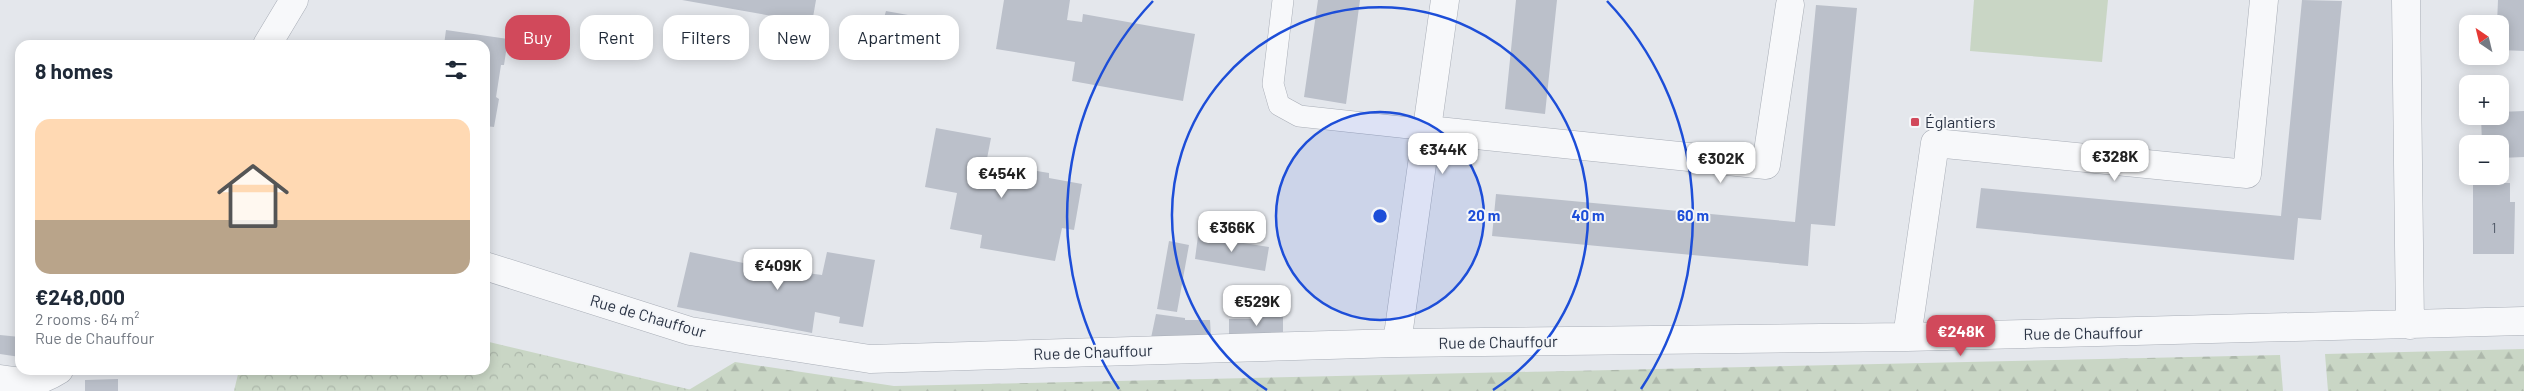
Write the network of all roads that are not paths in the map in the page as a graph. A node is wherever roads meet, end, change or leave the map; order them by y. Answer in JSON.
{"nodes":[{"id":1,"x":294,"y":0,"type":"edge"},
{"id":2,"x":1283,"y":0,"type":"edge"},
{"id":3,"x":1445,"y":0,"type":"edge"},
{"id":4,"x":2264,"y":0,"type":"edge"},
{"id":5,"x":2406,"y":0,"type":"edge"},
{"id":6,"x":1790,"y":5,"type":"dead end"},
{"id":7,"x":270,"y":40,"type":"edge"},
{"id":8,"x":1428,"y":130,"type":"junction"},
{"id":9,"x":490,"y":268,"type":"edge"},
{"id":10,"x":2524,"y":321,"type":"edge"},
{"id":11,"x":2410,"y":325,"type":"junction"},
{"id":12,"x":1906,"y":338,"type":"junction"},
{"id":13,"x":1397,"y":343,"type":"junction"},
{"id":14,"x":0,"y":379,"type":"edge"},
{"id":15,"x":51,"y":380,"type":"edge"}],
"edges":[{"from":1,"to":7,"type":"street"},
{"from":2,"to":8,"type":"lane"},
{"from":3,"to":8,"type":"street"},
{"from":4,"to":12,"type":"street"},
{"from":5,"to":11,"type":"street"},
{"from":6,"to":8,"type":"street"},
{"from":8,"to":13,"type":"street"},
{"from":9,"to":13,"type":"street","name":"Rue de Chauffour"},
{"from":10,"to":11,"type":"street","name":"Rue de Chauffour"},
{"from":11,"to":12,"type":"street","name":"Rue de Chauffour"},
{"from":12,"to":13,"type":"street","name":"Rue de Chauffour"},
{"from":14,"to":15,"type":"street"}]}
